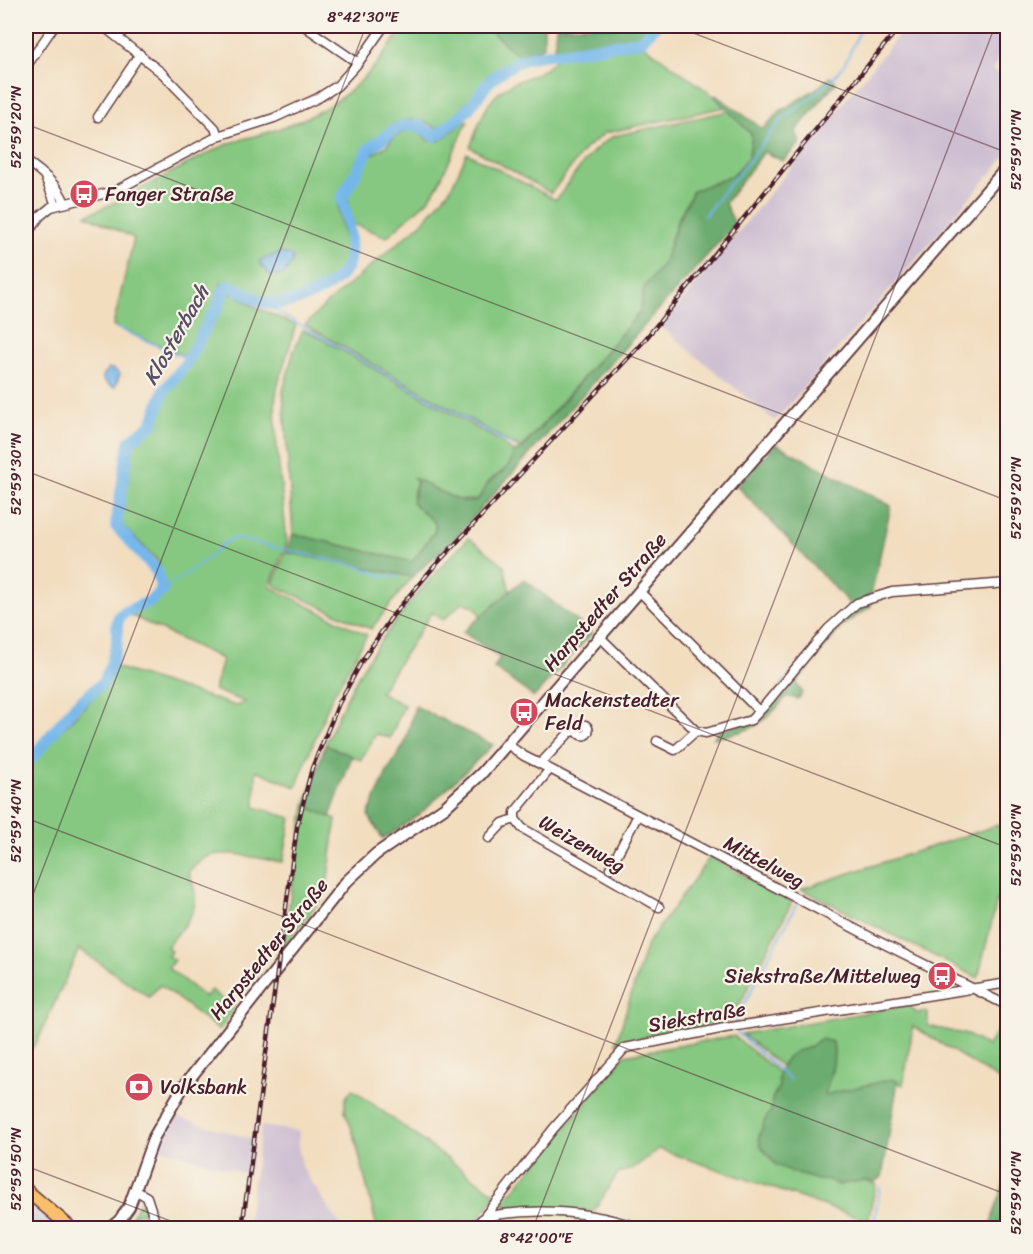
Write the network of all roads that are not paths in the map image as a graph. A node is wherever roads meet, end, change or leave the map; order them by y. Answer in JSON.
{"nodes":[{"id":1,"x":54,"y":26,"type":"edge"},
{"id":2,"x":103,"y":26,"type":"edge"},
{"id":3,"x":128,"y":26,"type":"edge"},
{"id":4,"x":304,"y":26,"type":"edge"},
{"id":5,"x":384,"y":26,"type":"edge"},
{"id":6,"x":118,"y":37,"type":"junction"},
{"id":7,"x":140,"y":54,"type":"junction"},
{"id":8,"x":358,"y":63,"type":"junction"},
{"id":9,"x":26,"y":67,"type":"edge"},
{"id":10,"x":98,"y":117,"type":"dead end"},
{"id":11,"x":218,"y":136,"type":"junction"},
{"id":12,"x":26,"y":161,"type":"edge"},
{"id":13,"x":1008,"y":166,"type":"edge"},
{"id":14,"x":60,"y":204,"type":"junction"},
{"id":15,"x":26,"y":235,"type":"edge"},
{"id":16,"x":1008,"y":583,"type":"edge"},
{"id":17,"x":639,"y":591,"type":"junction"},
{"id":18,"x":599,"y":636,"type":"junction"},
{"id":19,"x":759,"y":711,"type":"junction"},
{"id":20,"x":578,"y":730,"type":"dead end"},
{"id":21,"x":696,"y":731,"type":"junction"},
{"id":22,"x":657,"y":741,"type":"dead end"},
{"id":23,"x":507,"y":744,"type":"junction"},
{"id":24,"x":540,"y":764,"type":"junction"},
{"id":25,"x":550,"y":770,"type":"junction"},
{"id":26,"x":638,"y":815,"type":"junction"},
{"id":27,"x":514,"y":819,"type":"junction"},
{"id":28,"x":489,"y":838,"type":"dead end"},
{"id":29,"x":610,"y":868,"type":"dead end"},
{"id":30,"x":659,"y":907,"type":"dead end"},
{"id":31,"x":1008,"y":983,"type":"edge"},
{"id":32,"x":972,"y":987,"type":"junction"},
{"id":33,"x":1008,"y":1006,"type":"edge"},
{"id":34,"x":26,"y":1190,"type":"edge"},
{"id":35,"x":135,"y":1190,"type":"junction"},
{"id":36,"x":484,"y":1217,"type":"junction"},
{"id":37,"x":71,"y":1228,"type":"edge"},
{"id":38,"x":110,"y":1228,"type":"edge"},
{"id":39,"x":157,"y":1228,"type":"edge"},
{"id":40,"x":472,"y":1228,"type":"edge"},
{"id":41,"x":640,"y":1228,"type":"edge"}],
"edges":[{"from":1,"to":9,"type":"street"},
{"from":2,"to":6,"type":"street"},
{"from":3,"to":6,"type":"street"},
{"from":4,"to":8,"type":"street"},
{"from":5,"to":8,"type":"street"},
{"from":6,"to":7,"type":"street"},
{"from":7,"to":10,"type":"street"},
{"from":7,"to":11,"type":"street"},
{"from":8,"to":11,"type":"street"},
{"from":11,"to":14,"type":"street"},
{"from":12,"to":14,"type":"street"},
{"from":13,"to":17,"type":"street","name":"Harpstedter Straße"},
{"from":14,"to":15,"type":"street"},
{"from":16,"to":19,"type":"street"},
{"from":17,"to":18,"type":"street","name":"Harpstedter Straße"},
{"from":17,"to":19,"type":"street"},
{"from":18,"to":21,"type":"street"},
{"from":18,"to":23,"type":"street","name":"Harpstedter Straße"},
{"from":19,"to":21,"type":"street"},
{"from":20,"to":24,"type":"street"},
{"from":21,"to":22,"type":"street"},
{"from":23,"to":24,"type":"street","name":"Mittelweg"},
{"from":23,"to":35,"type":"street","name":"Harpstedter Straße"},
{"from":24,"to":25,"type":"street","name":"Mittelweg"},
{"from":25,"to":26,"type":"street","name":"Mittelweg"},
{"from":25,"to":27,"type":"street","name":"Weizenweg"},
{"from":26,"to":29,"type":"street"},
{"from":26,"to":32,"type":"street","name":"Mittelweg"},
{"from":27,"to":28,"type":"street"},
{"from":27,"to":30,"type":"street","name":"Weizenweg"},
{"from":31,"to":32,"type":"street","name":"Siekstraße"},
{"from":32,"to":33,"type":"street","name":"Mittelweg"},
{"from":32,"to":36,"type":"street","name":"Siekstraße"},
{"from":34,"to":37,"type":"main road"},
{"from":35,"to":38,"type":"street","name":"Harpstedter Straße"},
{"from":35,"to":39,"type":"street"},
{"from":36,"to":40,"type":"street","name":"Siekstraße"},
{"from":36,"to":41,"type":"street"}]}
